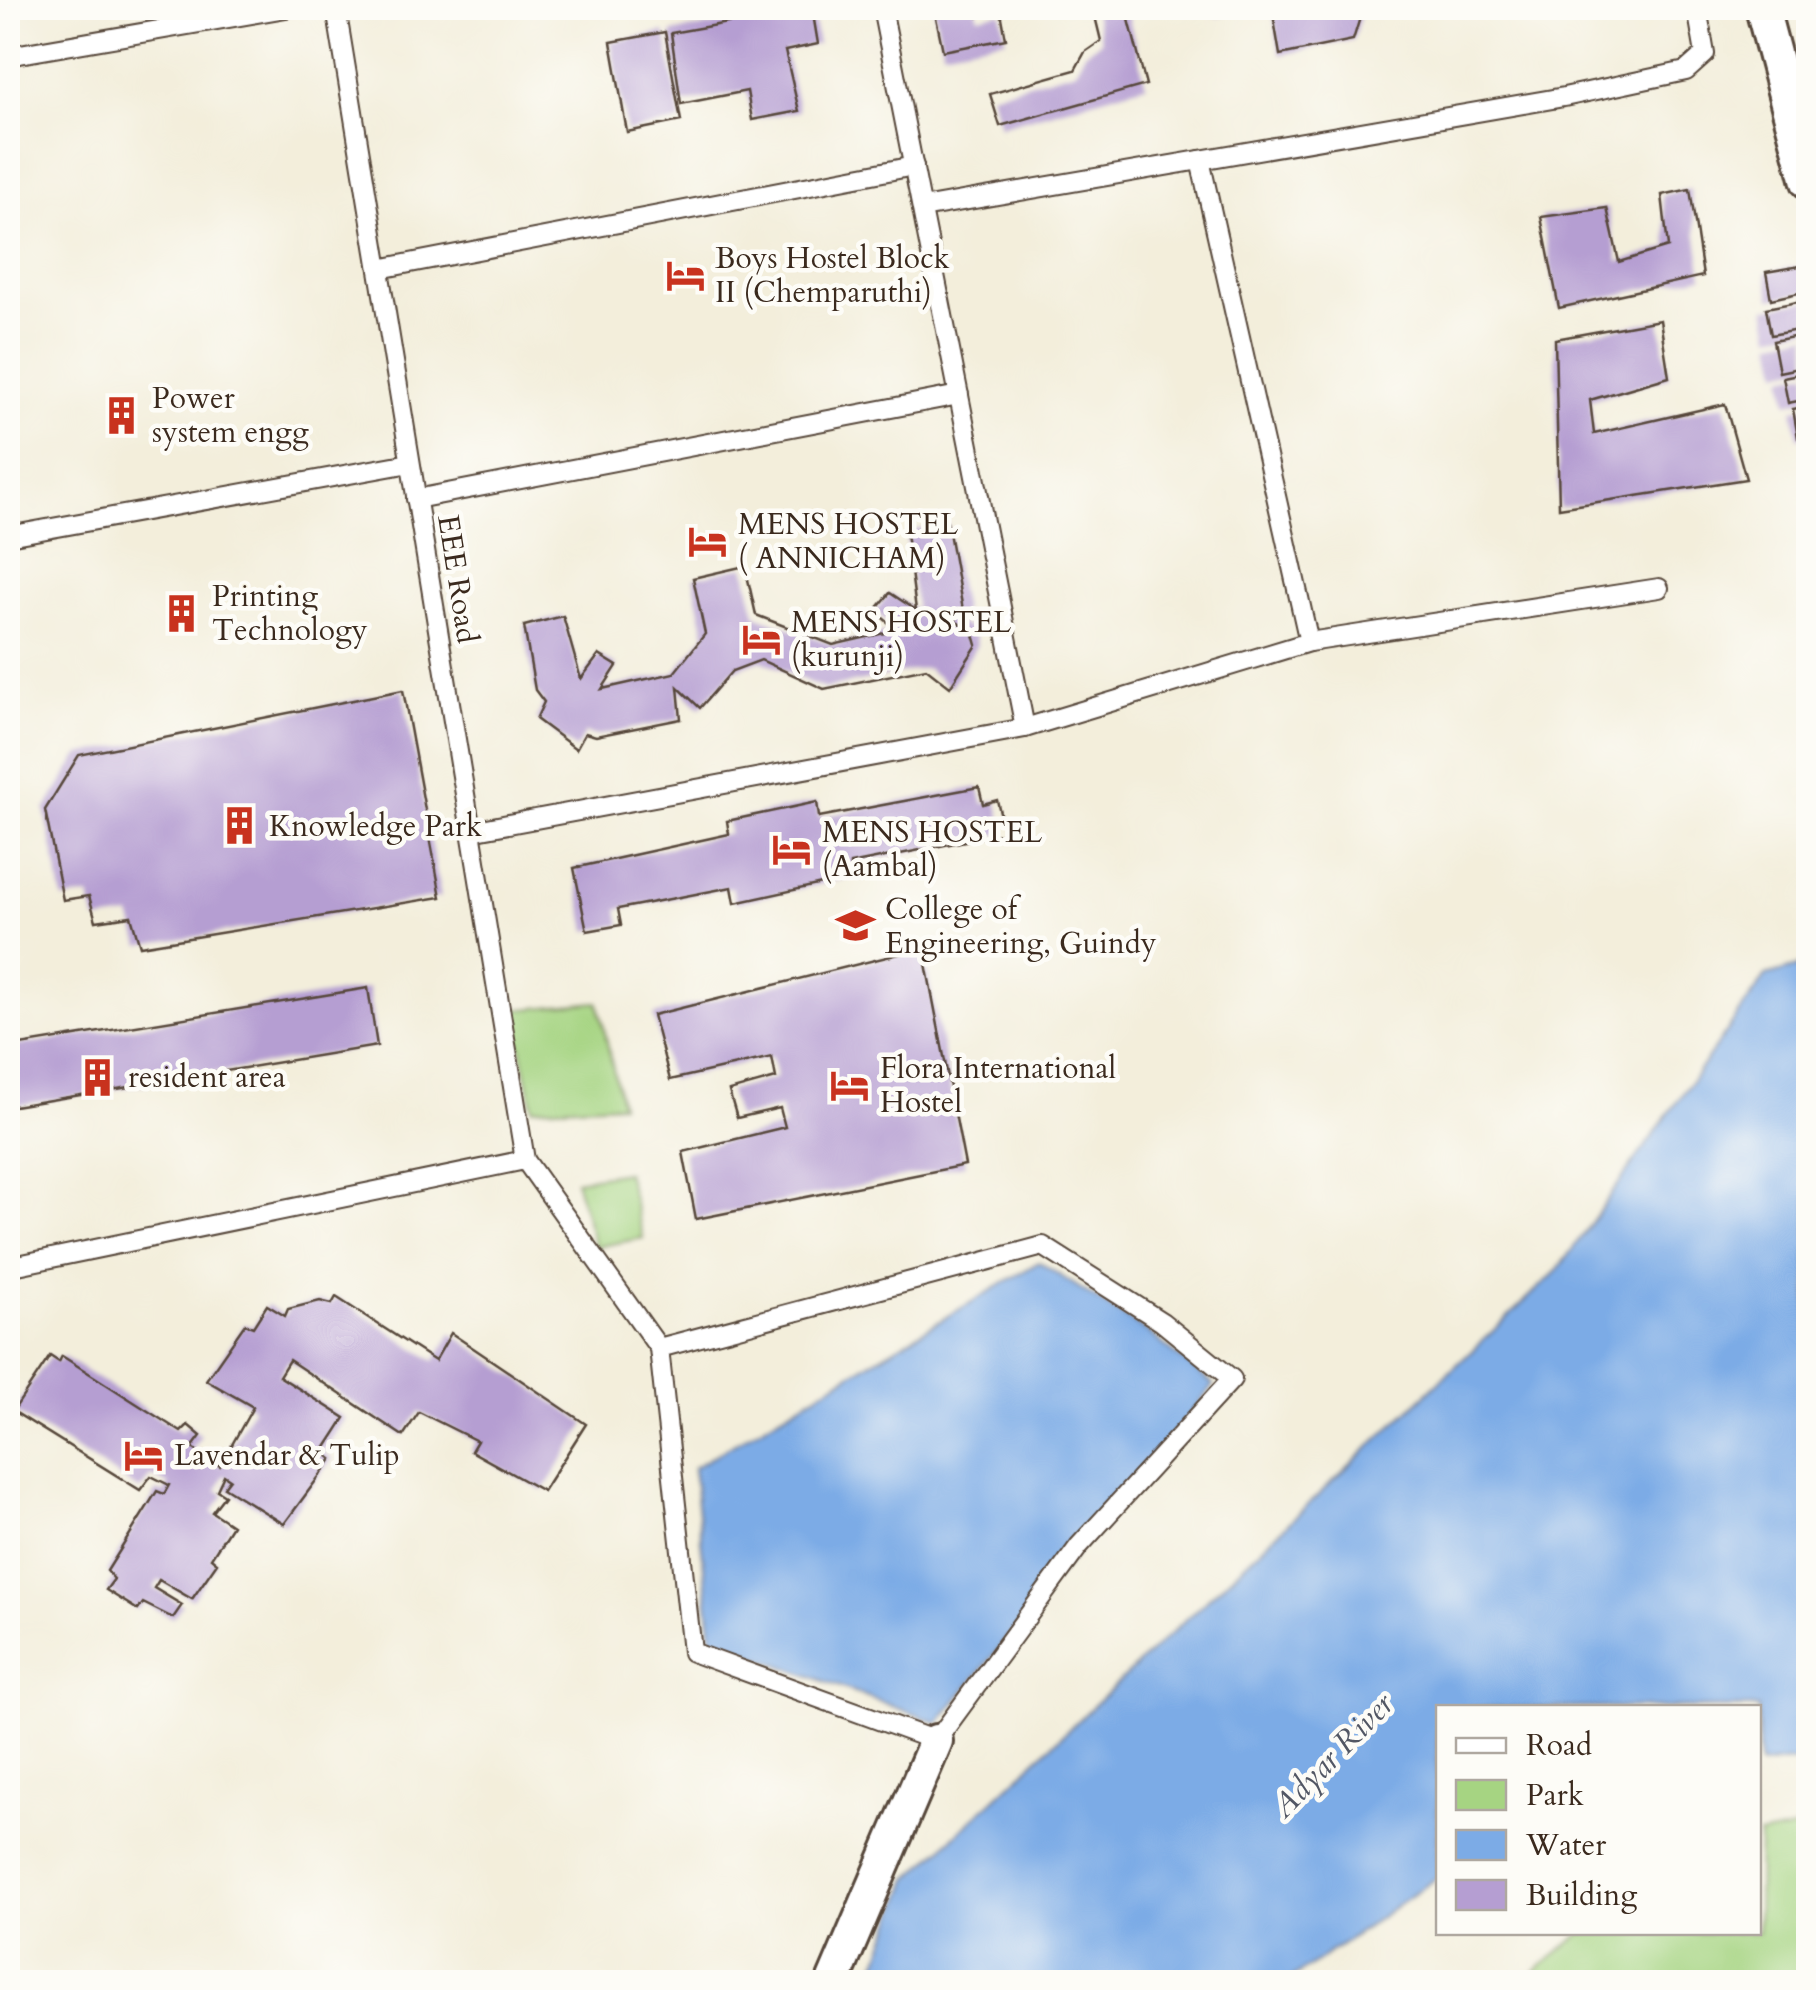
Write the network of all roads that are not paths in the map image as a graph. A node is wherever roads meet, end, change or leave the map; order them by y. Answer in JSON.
{"nodes":[{"id":1,"x":286,"y":8,"type":"edge"},
{"id":2,"x":336,"y":8,"type":"edge"},
{"id":3,"x":882,"y":8,"type":"edge"},
{"id":4,"x":1696,"y":8,"type":"edge"},
{"id":5,"x":1762,"y":8,"type":"edge"},
{"id":6,"x":8,"y":56,"type":"edge"},
{"id":7,"x":1796,"y":84,"type":"edge"},
{"id":8,"x":1200,"y":160,"type":"junction"},
{"id":9,"x":914,"y":166,"type":"junction"},
{"id":10,"x":1808,"y":182,"type":"edge"},
{"id":11,"x":922,"y":208,"type":"junction"},
{"id":12,"x":378,"y":269,"type":"junction"},
{"id":13,"x":959,"y":396,"type":"junction"},
{"id":14,"x":410,"y":463,"type":"junction"},
{"id":15,"x":416,"y":499,"type":"junction"},
{"id":16,"x":8,"y":536,"type":"edge"},
{"id":17,"x":1659,"y":588,"type":"dead end"},
{"id":18,"x":1308,"y":642,"type":"junction"},
{"id":19,"x":1026,"y":728,"type":"junction"},
{"id":20,"x":471,"y":831,"type":"junction"},
{"id":21,"x":525,"y":1160,"type":"junction"},
{"id":22,"x":8,"y":1267,"type":"edge"},
{"id":23,"x":660,"y":1348,"type":"junction"},
{"id":24,"x":936,"y":1741,"type":"junction"},
{"id":25,"x":833,"y":1982,"type":"edge"}],
"edges":[{"from":1,"to":6,"type":"lane"},
{"from":2,"to":12,"type":"lane","name":"EEE Road"},
{"from":3,"to":9,"type":"lane"},
{"from":4,"to":8,"type":"lane"},
{"from":5,"to":7,"type":"street"},
{"from":7,"to":10,"type":"street"},
{"from":8,"to":11,"type":"lane"},
{"from":8,"to":18,"type":"lane"},
{"from":9,"to":11,"type":"lane"},
{"from":9,"to":12,"type":"lane"},
{"from":11,"to":13,"type":"lane"},
{"from":12,"to":14,"type":"lane","name":"EEE Road"},
{"from":13,"to":15,"type":"lane"},
{"from":13,"to":19,"type":"lane"},
{"from":14,"to":15,"type":"lane","name":"EEE Road"},
{"from":14,"to":16,"type":"lane"},
{"from":15,"to":20,"type":"lane","name":"EEE Road"},
{"from":17,"to":18,"type":"lane"},
{"from":18,"to":19,"type":"lane"},
{"from":19,"to":20,"type":"lane"},
{"from":20,"to":21,"type":"lane","name":"EEE Road"},
{"from":21,"to":22,"type":"lane"},
{"from":21,"to":23,"type":"lane"},
{"from":23,"to":24,"type":"lane"},
{"from":23,"to":24,"type":"lane"},
{"from":24,"to":25,"type":"street"}]}
